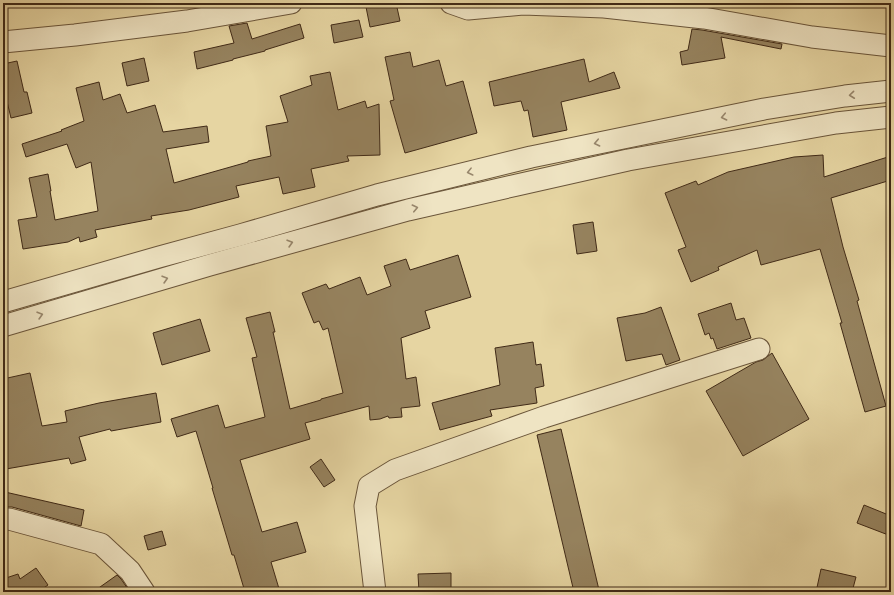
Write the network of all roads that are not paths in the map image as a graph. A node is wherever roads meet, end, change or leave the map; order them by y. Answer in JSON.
{"nodes":[{"id":1,"x":291,"y":3,"type":"edge"},
{"id":2,"x":451,"y":3,"type":"edge"},
{"id":3,"x":3,"y":42,"type":"edge"},
{"id":4,"x":891,"y":46,"type":"edge"},
{"id":5,"x":891,"y":91,"type":"edge"},
{"id":6,"x":891,"y":117,"type":"edge"},
{"id":7,"x":511,"y":162,"type":"junction"},
{"id":8,"x":517,"y":185,"type":"junction"},
{"id":9,"x":3,"y":302,"type":"edge"},
{"id":10,"x":3,"y":326,"type":"edge"},
{"id":11,"x":760,"y":349,"type":"dead end"},
{"id":12,"x":9,"y":519,"type":"dead end"},
{"id":13,"x":144,"y":592,"type":"edge"},
{"id":14,"x":374,"y":592,"type":"edge"}],
"edges":[{"from":1,"to":3,"type":"street"},
{"from":2,"to":4,"type":"street"},
{"from":5,"to":7,"type":"street","one_way":true},
{"from":6,"to":8,"type":"street"},
{"from":7,"to":8,"type":"street"},
{"from":7,"to":9,"type":"street","one_way":true},
{"from":10,"to":8,"type":"street","one_way":true},
{"from":11,"to":14,"type":"street"},
{"from":12,"to":13,"type":"street"}]}
